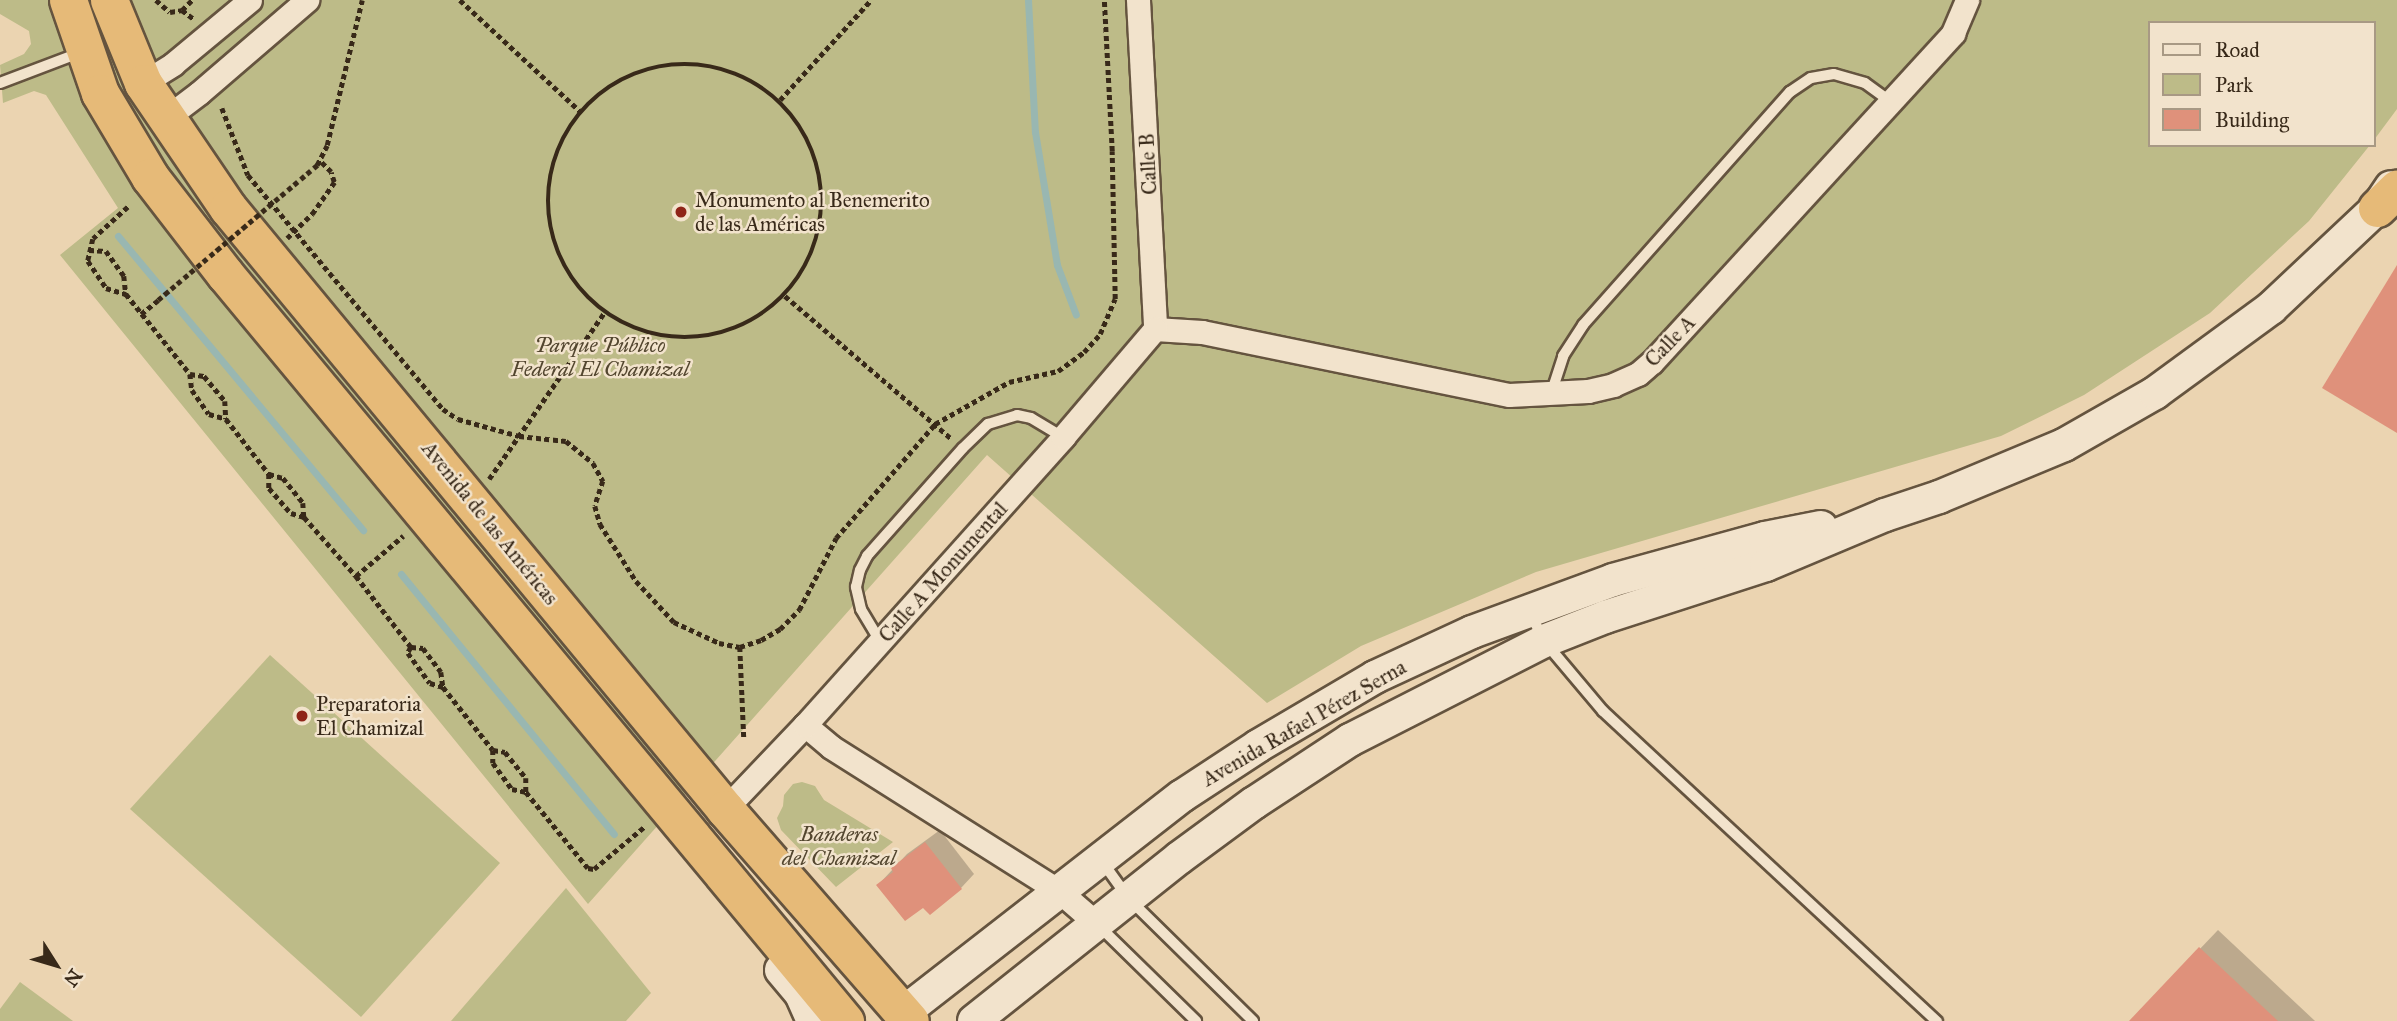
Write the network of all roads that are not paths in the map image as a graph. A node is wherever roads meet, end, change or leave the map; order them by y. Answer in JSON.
{"nodes":[{"id":1,"x":68,"y":0,"type":"edge"},
{"id":2,"x":109,"y":0,"type":"edge"},
{"id":3,"x":250,"y":0,"type":"edge"},
{"id":4,"x":307,"y":0,"type":"edge"},
{"id":5,"x":1138,"y":0,"type":"edge"},
{"id":6,"x":1966,"y":0,"type":"edge"},
{"id":7,"x":83,"y":51,"type":"junction"},
{"id":8,"x":0,"y":83,"type":"edge"},
{"id":9,"x":143,"y":83,"type":"junction"},
{"id":10,"x":1890,"y":101,"type":"junction"},
{"id":11,"x":166,"y":118,"type":"junction"},
{"id":12,"x":2397,"y":177,"type":"edge"},
{"id":13,"x":2390,"y":197,"type":"edge"},
{"id":14,"x":1154,"y":329,"type":"junction"},
{"id":15,"x":1551,"y":394,"type":"junction"},
{"id":16,"x":1063,"y":437,"type":"junction"},
{"id":17,"x":1885,"y":515,"type":"junction"},
{"id":18,"x":1529,"y":610,"type":"junction"},
{"id":19,"x":524,"y":633,"type":"junction"},
{"id":20,"x":880,"y":641,"type":"junction"},
{"id":21,"x":1544,"y":641,"type":"junction"},
{"id":22,"x":805,"y":724,"type":"junction"},
{"id":23,"x":725,"y":809,"type":"junction"},
{"id":24,"x":692,"y":840,"type":"junction"},
{"id":25,"x":1101,"y":859,"type":"junction"},
{"id":26,"x":1059,"y":891,"type":"junction"},
{"id":27,"x":1129,"y":899,"type":"junction"},
{"id":28,"x":1097,"y":924,"type":"junction"},
{"id":29,"x":907,"y":1017,"type":"edge"},
{"id":30,"x":813,"y":1021,"type":"edge"},
{"id":31,"x":845,"y":1021,"type":"edge"},
{"id":32,"x":974,"y":1021,"type":"edge"},
{"id":33,"x":1196,"y":1021,"type":"edge"},
{"id":34,"x":1252,"y":1021,"type":"edge"},
{"id":35,"x":1937,"y":1021,"type":"edge"}],
"edges":[{"from":1,"to":7,"type":"highway","name":"Avenida de las Américas"},
{"from":2,"to":9,"type":"highway","name":"Avenida de las Américas"},
{"from":3,"to":9,"type":"street"},
{"from":4,"to":11,"type":"street"},
{"from":5,"to":14,"type":"street","name":"Calle B"},
{"from":6,"to":10,"type":"street","name":"Calle A"},
{"from":7,"to":8,"type":"lane"},
{"from":7,"to":19,"type":"highway","name":"Avenida de las Américas"},
{"from":9,"to":11,"type":"highway","name":"Avenida de las Américas"},
{"from":10,"to":15,"type":"street","name":"Calle A"},
{"from":10,"to":15,"type":"lane"},
{"from":11,"to":23,"type":"highway","name":"Avenida de las Américas"},
{"from":12,"to":13,"type":"main road","name":"Avenida Rafael Pérez Serna"},
{"from":13,"to":17,"type":"main road","name":"Avenida Rafael Pérez Serna"},
{"from":14,"to":15,"type":"street","name":"Calle A"},
{"from":14,"to":16,"type":"street","name":"Calle A Monumental"},
{"from":16,"to":20,"type":"street","name":"Calle A Monumental"},
{"from":16,"to":20,"type":"lane"},
{"from":17,"to":18,"type":"main road","name":"Avenida Rafael Pérez Serna"},
{"from":17,"to":21,"type":"main road","name":"Avenida Rafael Pérez Serna"},
{"from":18,"to":21,"type":"lane"},
{"from":18,"to":25,"type":"main road","name":"Avenida Rafael Pérez Serna"},
{"from":19,"to":23,"type":"highway"},
{"from":19,"to":24,"type":"highway","name":"Avenida de las Américas"},
{"from":20,"to":22,"type":"street","name":"Calle A Monumental"},
{"from":21,"to":27,"type":"main road","name":"Avenida Rafael Pérez Serna"},
{"from":21,"to":35,"type":"lane"},
{"from":22,"to":23,"type":"street","name":"Calle A Monumental"},
{"from":22,"to":26,"type":"street"},
{"from":23,"to":29,"type":"highway","name":"Avenida de las Américas"},
{"from":24,"to":30,"type":"main road"},
{"from":24,"to":31,"type":"highway","name":"Avenida de las Américas"},
{"from":25,"to":26,"type":"main road","name":"Avenida Rafael Pérez Serna"},
{"from":25,"to":27,"type":"lane"},
{"from":26,"to":28,"type":"street"},
{"from":26,"to":29,"type":"main road","name":"Avenida Rafael Pérez Serna"},
{"from":27,"to":28,"type":"main road","name":"Avenida Rafael Pérez Serna"},
{"from":27,"to":34,"type":"lane"},
{"from":28,"to":32,"type":"main road","name":"Avenida Rafael Pérez Serna"},
{"from":28,"to":33,"type":"lane"}]}
